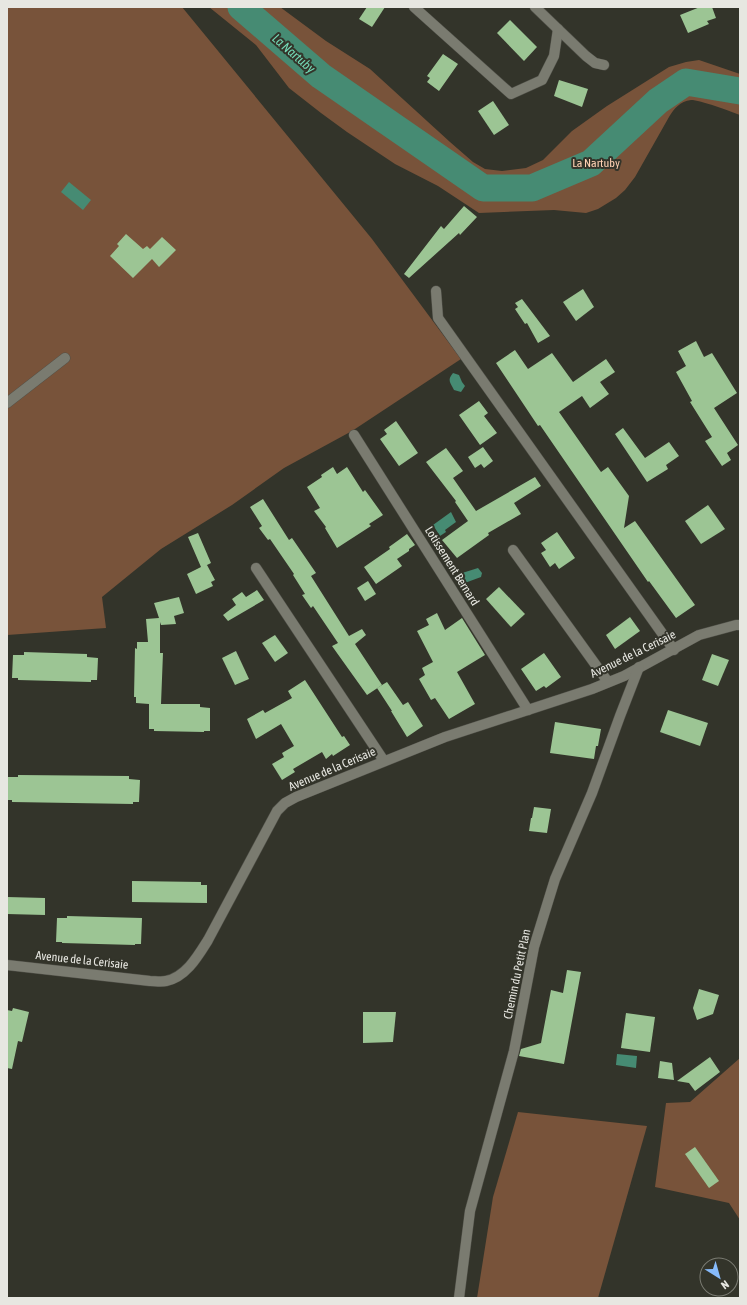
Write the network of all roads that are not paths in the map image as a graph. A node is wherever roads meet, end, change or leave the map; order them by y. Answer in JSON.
{"nodes":[{"id":1,"x":414,"y":7,"type":"edge"},
{"id":2,"x":535,"y":7,"type":"edge"},
{"id":3,"x":558,"y":29,"type":"junction"},
{"id":4,"x":604,"y":65,"type":"dead end"},
{"id":5,"x":436,"y":291,"type":"dead end"},
{"id":6,"x":65,"y":358,"type":"dead end"},
{"id":7,"x":7,"y":403,"type":"edge"},
{"id":8,"x":354,"y":436,"type":"dead end"},
{"id":9,"x":513,"y":550,"type":"dead end"},
{"id":10,"x":256,"y":568,"type":"dead end"},
{"id":11,"x":740,"y":624,"type":"edge"},
{"id":12,"x":674,"y":650,"type":"junction"},
{"id":13,"x":639,"y":667,"type":"junction"},
{"id":14,"x":608,"y":682,"type":"junction"},
{"id":15,"x":528,"y":710,"type":"junction"},
{"id":16,"x":384,"y":761,"type":"junction"},
{"id":17,"x":7,"y":965,"type":"edge"},
{"id":18,"x":459,"y":1298,"type":"edge"}],
"edges":[{"from":1,"to":3,"type":"street"},
{"from":2,"to":3,"type":"street"},
{"from":3,"to":4,"type":"street"},
{"from":5,"to":12,"type":"street"},
{"from":6,"to":7,"type":"street"},
{"from":8,"to":15,"type":"street","name":"Lotissement Bernard"},
{"from":9,"to":14,"type":"street"},
{"from":10,"to":16,"type":"street"},
{"from":11,"to":12,"type":"street","name":"Avenue de la Cerisaie"},
{"from":12,"to":13,"type":"street","name":"Avenue de la Cerisaie"},
{"from":13,"to":14,"type":"street","name":"Avenue de la Cerisaie"},
{"from":13,"to":18,"type":"street","name":"Chemin du Petit Plan"},
{"from":14,"to":15,"type":"street","name":"Avenue de la Cerisaie"},
{"from":15,"to":16,"type":"street","name":"Avenue de la Cerisaie"},
{"from":16,"to":17,"type":"street","name":"Avenue de la Cerisaie"}]}
